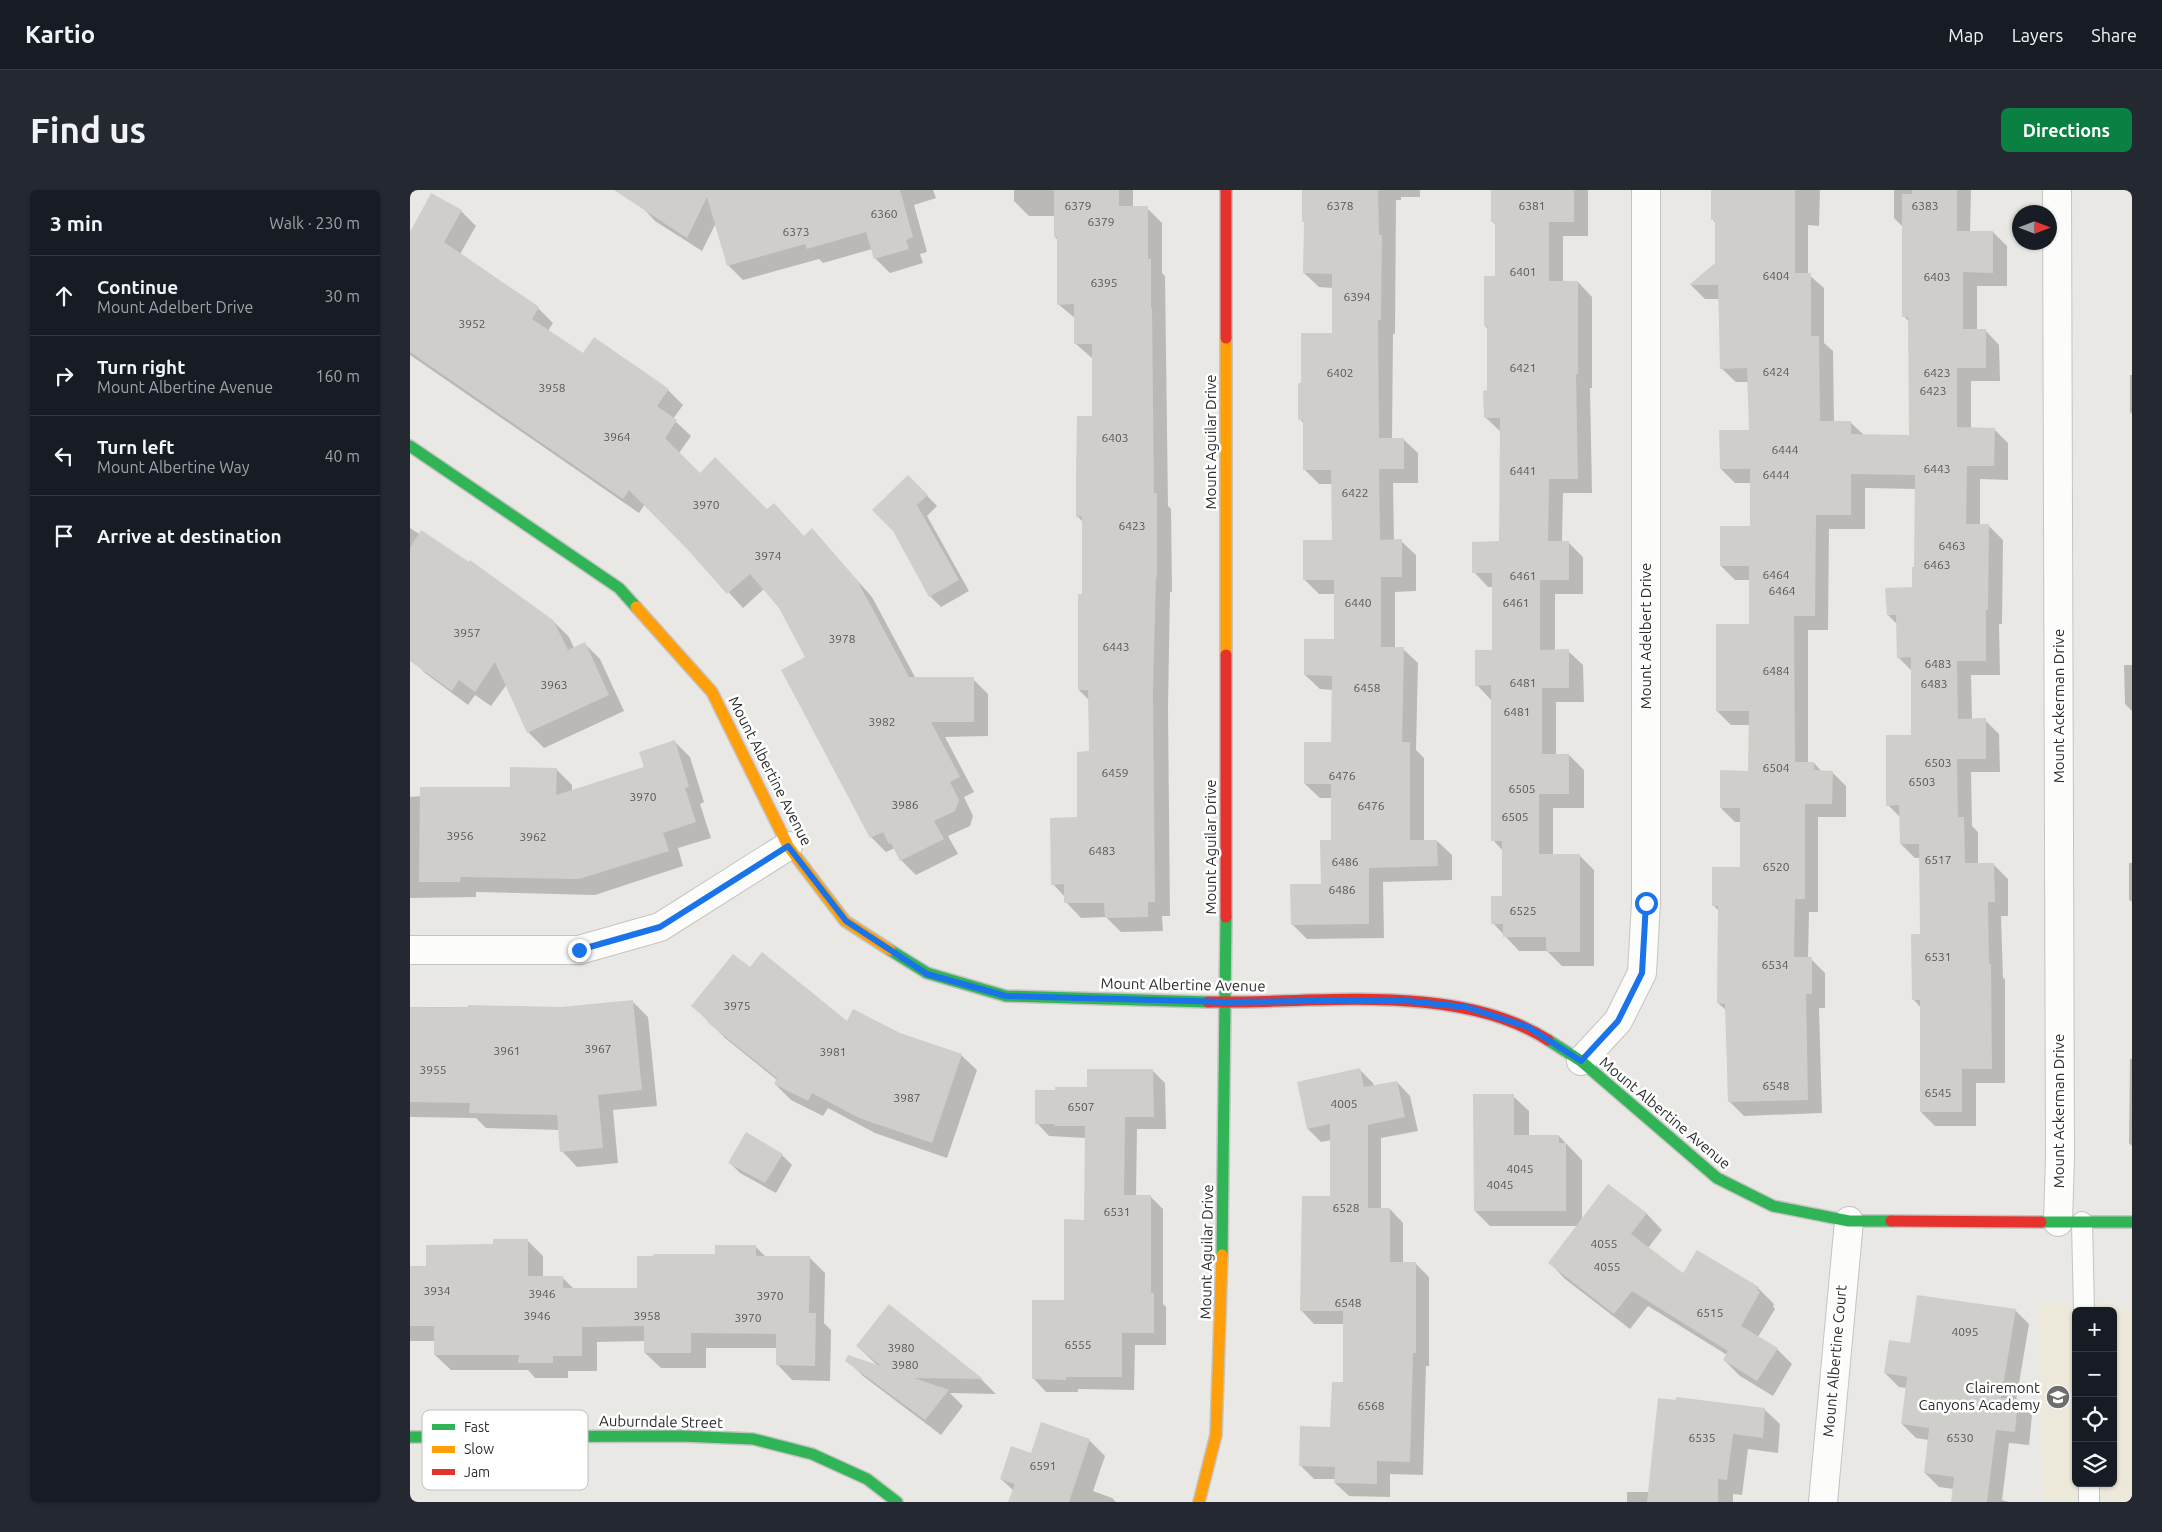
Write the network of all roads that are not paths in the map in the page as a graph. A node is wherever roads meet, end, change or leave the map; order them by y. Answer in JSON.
{"nodes":[{"id":1,"x":1226,"y":190,"type":"edge"},
{"id":2,"x":1646,"y":190,"type":"edge"},
{"id":3,"x":2057,"y":190,"type":"edge"},
{"id":4,"x":410,"y":446,"type":"edge"},
{"id":5,"x":788,"y":846,"type":"junction"},
{"id":6,"x":410,"y":950,"type":"edge"},
{"id":7,"x":1226,"y":1002,"type":"junction"},
{"id":8,"x":1581,"y":1061,"type":"junction"},
{"id":9,"x":1848,"y":1221,"type":"junction"},
{"id":10,"x":2070,"y":1222,"type":"junction"},
{"id":11,"x":2132,"y":1222,"type":"edge"},
{"id":12,"x":2083,"y":1307,"type":"edge"},
{"id":13,"x":588,"y":1436,"type":"edge"},
{"id":14,"x":2088,"y":1487,"type":"edge"},
{"id":15,"x":897,"y":1502,"type":"edge"},
{"id":16,"x":1199,"y":1502,"type":"edge"},
{"id":17,"x":1823,"y":1502,"type":"edge"},
{"id":18,"x":2089,"y":1502,"type":"edge"}],
"edges":[{"from":1,"to":7,"type":"street","name":"Mount Aguilar Drive"},
{"from":2,"to":8,"type":"street","name":"Mount Adelbert Drive"},
{"from":3,"to":10,"type":"street","name":"Mount Ackerman Drive"},
{"from":4,"to":5,"type":"street","name":"Mount Albertine Avenue"},
{"from":5,"to":6,"type":"street"},
{"from":5,"to":7,"type":"street","name":"Mount Albertine Avenue"},
{"from":7,"to":8,"type":"street","name":"Mount Albertine Avenue"},
{"from":7,"to":16,"type":"street","name":"Mount Aguilar Drive"},
{"from":8,"to":9,"type":"street","name":"Mount Albertine Avenue"},
{"from":9,"to":10,"type":"street","name":"Mount Albertine Avenue"},
{"from":9,"to":17,"type":"street","name":"Mount Albertine Court"},
{"from":10,"to":11,"type":"street","name":"Mount Albertine Avenue"},
{"from":10,"to":12,"type":"lane"},
{"from":13,"to":15,"type":"street","name":"Auburndale Street"},
{"from":14,"to":18,"type":"lane"}]}
